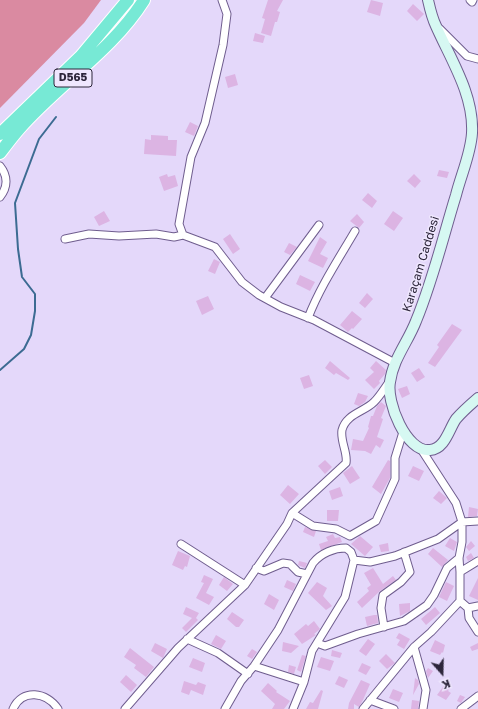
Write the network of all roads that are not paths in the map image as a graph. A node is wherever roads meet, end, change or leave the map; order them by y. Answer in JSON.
{"nodes":[{"id":1,"x":128,"y":0,"type":"edge"},
{"id":2,"x":144,"y":0,"type":"edge"},
{"id":3,"x":222,"y":0,"type":"edge"},
{"id":4,"x":428,"y":0,"type":"edge"},
{"id":5,"x":435,"y":25,"type":"junction"},
{"id":6,"x":478,"y":59,"type":"edge"},
{"id":7,"x":0,"y":134,"type":"edge"},
{"id":8,"x":0,"y":153,"type":"edge"},
{"id":9,"x":0,"y":166,"type":"edge"},
{"id":10,"x":0,"y":197,"type":"edge"},
{"id":11,"x":319,"y":225,"type":"dead end"},
{"id":12,"x":355,"y":231,"type":"dead end"},
{"id":13,"x":183,"y":235,"type":"junction"},
{"id":14,"x":66,"y":239,"type":"dead end"},
{"id":15,"x":265,"y":298,"type":"junction"},
{"id":16,"x":308,"y":318,"type":"junction"},
{"id":17,"x":395,"y":363,"type":"junction"},
{"id":18,"x":389,"y":382,"type":"junction"},
{"id":19,"x":478,"y":398,"type":"edge"},
{"id":20,"x":403,"y":432,"type":"junction"},
{"id":21,"x":421,"y":449,"type":"junction"},
{"id":22,"x":292,"y":513,"type":"junction"},
{"id":23,"x":478,"y":521,"type":"edge"},
{"id":24,"x":462,"y":522,"type":"junction"},
{"id":25,"x":350,"y":536,"type":"junction"},
{"id":26,"x":180,"y":544,"type":"dead end"},
{"id":27,"x":341,"y":548,"type":"junction"},
{"id":28,"x":404,"y":552,"type":"junction"},
{"id":29,"x":459,"y":558,"type":"junction"},
{"id":30,"x":354,"y":560,"type":"junction"},
{"id":31,"x":478,"y":561,"type":"edge"},
{"id":32,"x":256,"y":568,"type":"junction"},
{"id":33,"x":460,"y":572,"type":"junction"},
{"id":34,"x":307,"y":574,"type":"junction"},
{"id":35,"x":245,"y":585,"type":"junction"},
{"id":36,"x":460,"y":601,"type":"junction"},
{"id":37,"x":478,"y":606,"type":"edge"},
{"id":38,"x":468,"y":608,"type":"junction"},
{"id":39,"x":384,"y":626,"type":"junction"},
{"id":40,"x":478,"y":632,"type":"edge"},
{"id":41,"x":187,"y":639,"type":"junction"},
{"id":42,"x":317,"y":643,"type":"junction"},
{"id":43,"x":414,"y":647,"type":"junction"},
{"id":44,"x":254,"y":666,"type":"junction"},
{"id":45,"x":248,"y":674,"type":"junction"},
{"id":46,"x":304,"y":682,"type":"junction"},
{"id":47,"x":478,"y":696,"type":"edge"},
{"id":48,"x":370,"y":700,"type":"junction"},
{"id":49,"x":13,"y":709,"type":"edge"},
{"id":50,"x":58,"y":709,"type":"edge"},
{"id":51,"x":126,"y":709,"type":"edge"},
{"id":52,"x":225,"y":709,"type":"edge"},
{"id":53,"x":293,"y":709,"type":"edge"},
{"id":54,"x":363,"y":709,"type":"edge"},
{"id":55,"x":394,"y":709,"type":"edge"},
{"id":56,"x":423,"y":709,"type":"edge"},
{"id":57,"x":461,"y":709,"type":"edge"}],
"edges":[{"from":1,"to":7,"type":"highway","number":"D565"},
{"from":2,"to":8,"type":"highway","number":"D565"},
{"from":3,"to":13,"type":"street"},
{"from":4,"to":5,"type":"street","name":"Karaçam Caddesi"},
{"from":5,"to":6,"type":"street"},
{"from":5,"to":17,"type":"street","name":"Karaçam Caddesi"},
{"from":9,"to":10,"type":"street"},
{"from":11,"to":15,"type":"street"},
{"from":12,"to":16,"type":"street"},
{"from":13,"to":14,"type":"street"},
{"from":13,"to":15,"type":"street"},
{"from":15,"to":16,"type":"street"},
{"from":16,"to":17,"type":"street"},
{"from":17,"to":18,"type":"street","name":"Karaçam Caddesi"},
{"from":18,"to":20,"type":"street","name":"Karaçam Caddesi"},
{"from":18,"to":22,"type":"street"},
{"from":19,"to":21,"type":"street"},
{"from":20,"to":21,"type":"street","name":"Karaçam Caddesi"},
{"from":20,"to":25,"type":"street"},
{"from":21,"to":24,"type":"street"},
{"from":22,"to":25,"type":"street"},
{"from":22,"to":32,"type":"street"},
{"from":23,"to":24,"type":"street"},
{"from":24,"to":28,"type":"street"},
{"from":24,"to":29,"type":"street"},
{"from":25,"to":27,"type":"street"},
{"from":26,"to":35,"type":"street"},
{"from":27,"to":30,"type":"street"},
{"from":27,"to":34,"type":"street"},
{"from":28,"to":30,"type":"street"},
{"from":28,"to":39,"type":"street"},
{"from":29,"to":33,"type":"street"},
{"from":29,"to":39,"type":"street"},
{"from":30,"to":42,"type":"street"},
{"from":31,"to":33,"type":"street"},
{"from":32,"to":34,"type":"street"},
{"from":32,"to":35,"type":"street"},
{"from":33,"to":36,"type":"street"},
{"from":34,"to":44,"type":"street"},
{"from":35,"to":41,"type":"street"},
{"from":36,"to":38,"type":"street"},
{"from":36,"to":43,"type":"street"},
{"from":37,"to":38,"type":"street"},
{"from":38,"to":40,"type":"street"},
{"from":39,"to":42,"type":"street"},
{"from":41,"to":45,"type":"street"},
{"from":41,"to":51,"type":"street"},
{"from":42,"to":46,"type":"street"},
{"from":43,"to":48,"type":"street"},
{"from":43,"to":56,"type":"street"},
{"from":44,"to":45,"type":"street"},
{"from":44,"to":46,"type":"street"},
{"from":45,"to":52,"type":"street"},
{"from":46,"to":53,"type":"street"},
{"from":47,"to":57,"type":"street"},
{"from":48,"to":54,"type":"street"},
{"from":48,"to":55,"type":"street"},
{"from":49,"to":50,"type":"street"}]}
